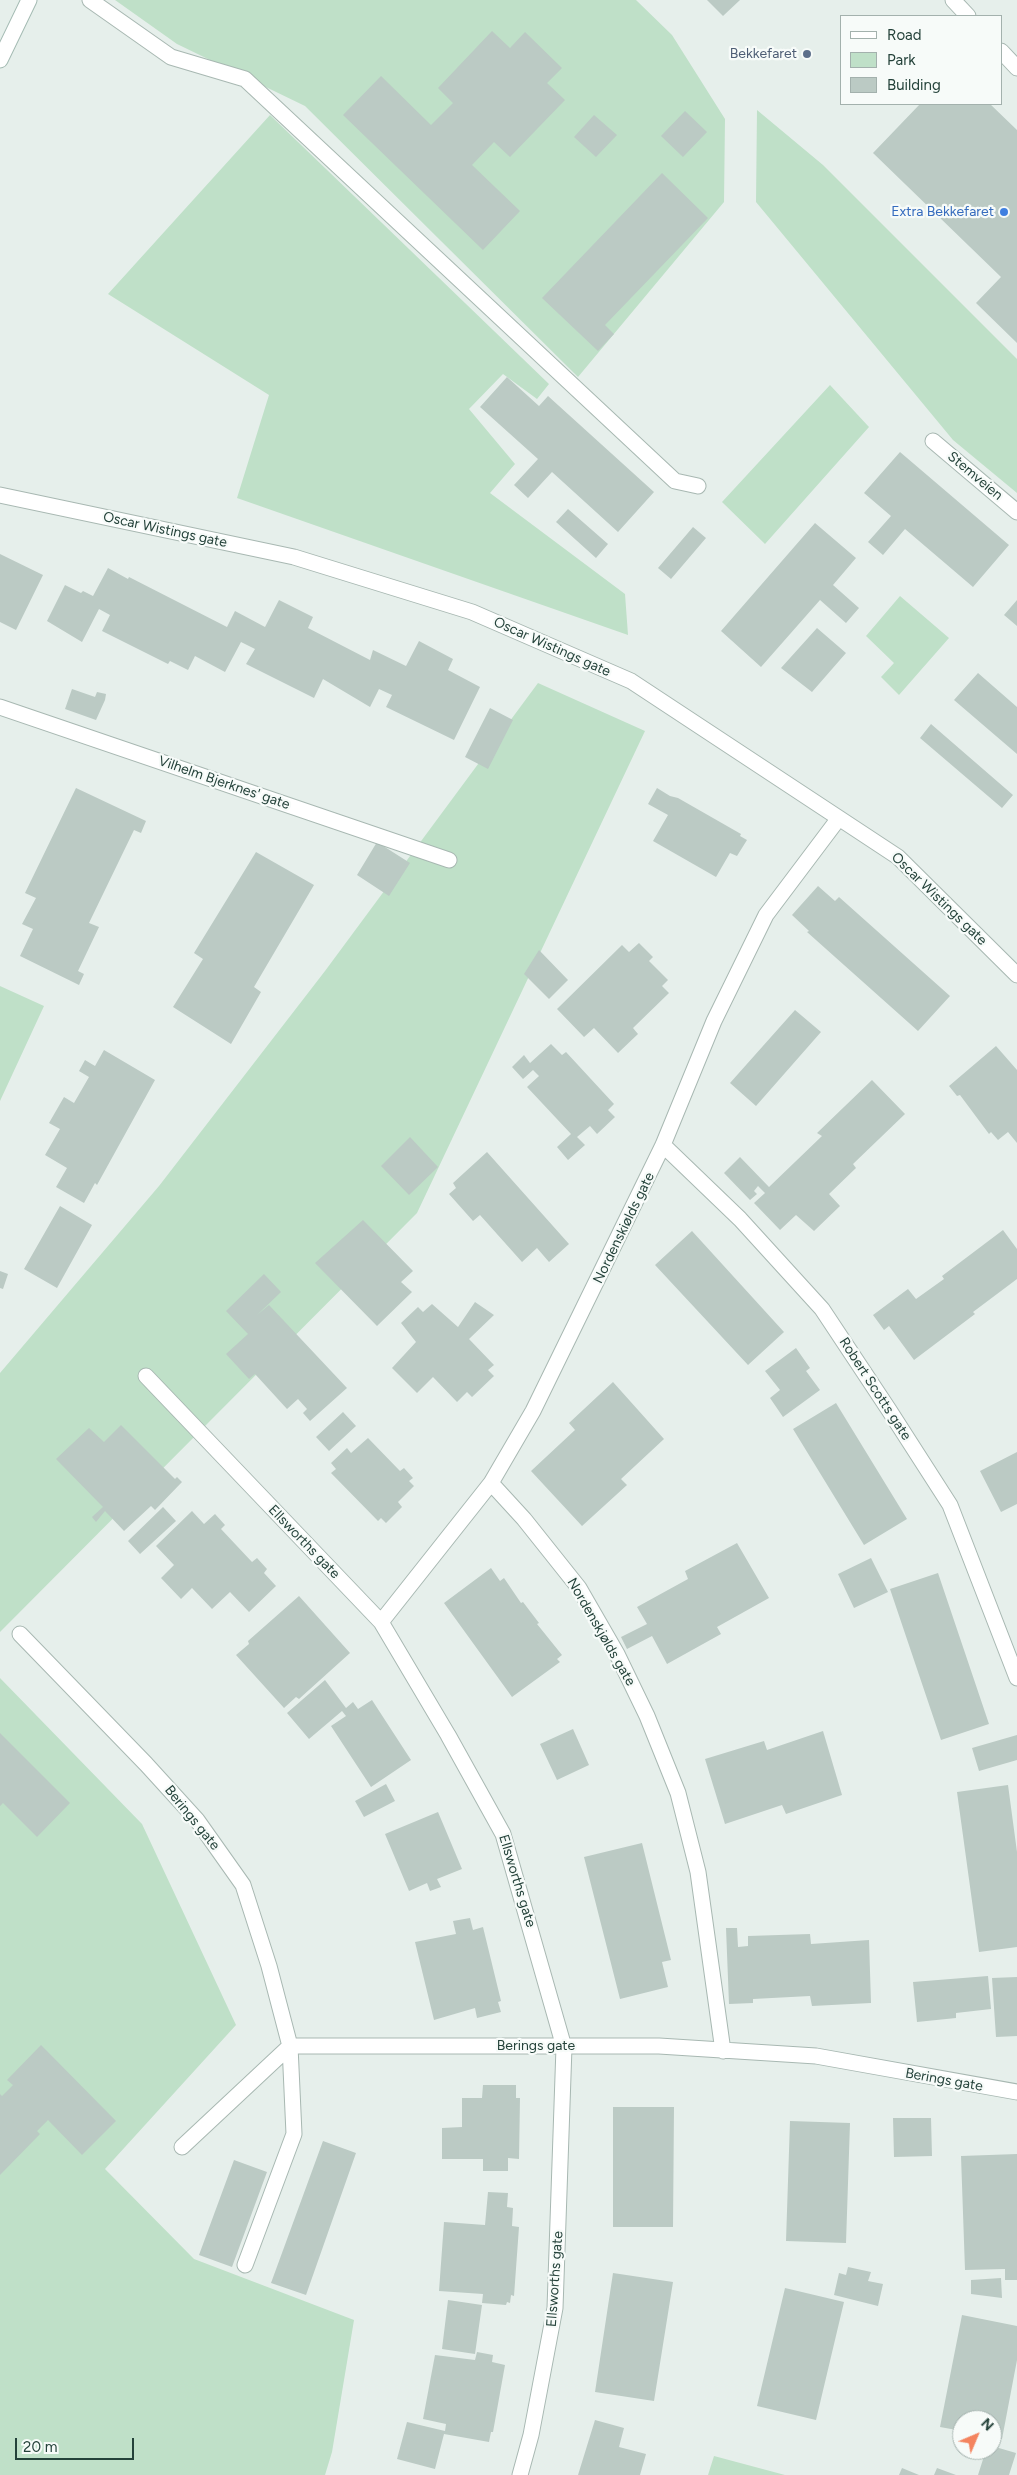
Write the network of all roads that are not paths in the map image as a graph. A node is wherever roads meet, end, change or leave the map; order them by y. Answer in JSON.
{"nodes":[{"id":1,"x":29,"y":0,"type":"edge"},
{"id":2,"x":90,"y":0,"type":"edge"},
{"id":3,"x":953,"y":0,"type":"edge"},
{"id":4,"x":967,"y":15,"type":"edge"},
{"id":5,"x":1002,"y":52,"type":"edge"},
{"id":6,"x":0,"y":60,"type":"edge"},
{"id":7,"x":1017,"y":68,"type":"edge"},
{"id":8,"x":933,"y":441,"type":"dead end"},
{"id":9,"x":698,"y":486,"type":"dead end"},
{"id":10,"x":0,"y":495,"type":"edge"},
{"id":11,"x":1017,"y":512,"type":"edge"},
{"id":12,"x":0,"y":707,"type":"edge"},
{"id":13,"x":839,"y":818,"type":"junction"},
{"id":14,"x":449,"y":860,"type":"dead end"},
{"id":15,"x":1017,"y":975,"type":"edge"},
{"id":16,"x":663,"y":1145,"type":"junction"},
{"id":17,"x":146,"y":1376,"type":"dead end"},
{"id":18,"x":491,"y":1483,"type":"junction"},
{"id":19,"x":380,"y":1622,"type":"junction"},
{"id":20,"x":20,"y":1634,"type":"dead end"},
{"id":21,"x":1017,"y":1678,"type":"edge"},
{"id":22,"x":290,"y":2046,"type":"junction"},
{"id":23,"x":564,"y":2047,"type":"junction"},
{"id":24,"x":722,"y":2051,"type":"junction"},
{"id":25,"x":1017,"y":2092,"type":"edge"},
{"id":26,"x":182,"y":2147,"type":"dead end"},
{"id":27,"x":246,"y":2264,"type":"dead end"},
{"id":28,"x":520,"y":2475,"type":"edge"}],
"edges":[{"from":1,"to":6,"type":"street"},
{"from":2,"to":9,"type":"street"},
{"from":3,"to":4,"type":"street"},
{"from":5,"to":7,"type":"street"},
{"from":8,"to":11,"type":"street","name":"Stemveien"},
{"from":10,"to":13,"type":"street","name":"Oscar Wistings gate"},
{"from":12,"to":14,"type":"street","name":"Vilhelm Bjerknes' gate"},
{"from":13,"to":15,"type":"street","name":"Oscar Wistings gate"},
{"from":13,"to":16,"type":"street","name":"Nordenskiølds gate"},
{"from":16,"to":18,"type":"street","name":"Nordenskiølds gate"},
{"from":16,"to":21,"type":"street","name":"Robert Scotts gate"},
{"from":17,"to":19,"type":"street","name":"Ellsworths gate"},
{"from":18,"to":19,"type":"street","name":"Nordenskiølds gate"},
{"from":18,"to":24,"type":"street","name":"Nordenskjølds gate"},
{"from":19,"to":23,"type":"street","name":"Ellsworths gate"},
{"from":20,"to":22,"type":"street","name":"Berings gate"},
{"from":22,"to":23,"type":"street","name":"Berings gate"},
{"from":22,"to":26,"type":"street"},
{"from":22,"to":27,"type":"street","name":"Berings gate"},
{"from":23,"to":24,"type":"street","name":"Berings gate"},
{"from":23,"to":28,"type":"street","name":"Ellsworths gate"},
{"from":24,"to":25,"type":"street","name":"Berings gate"}]}
